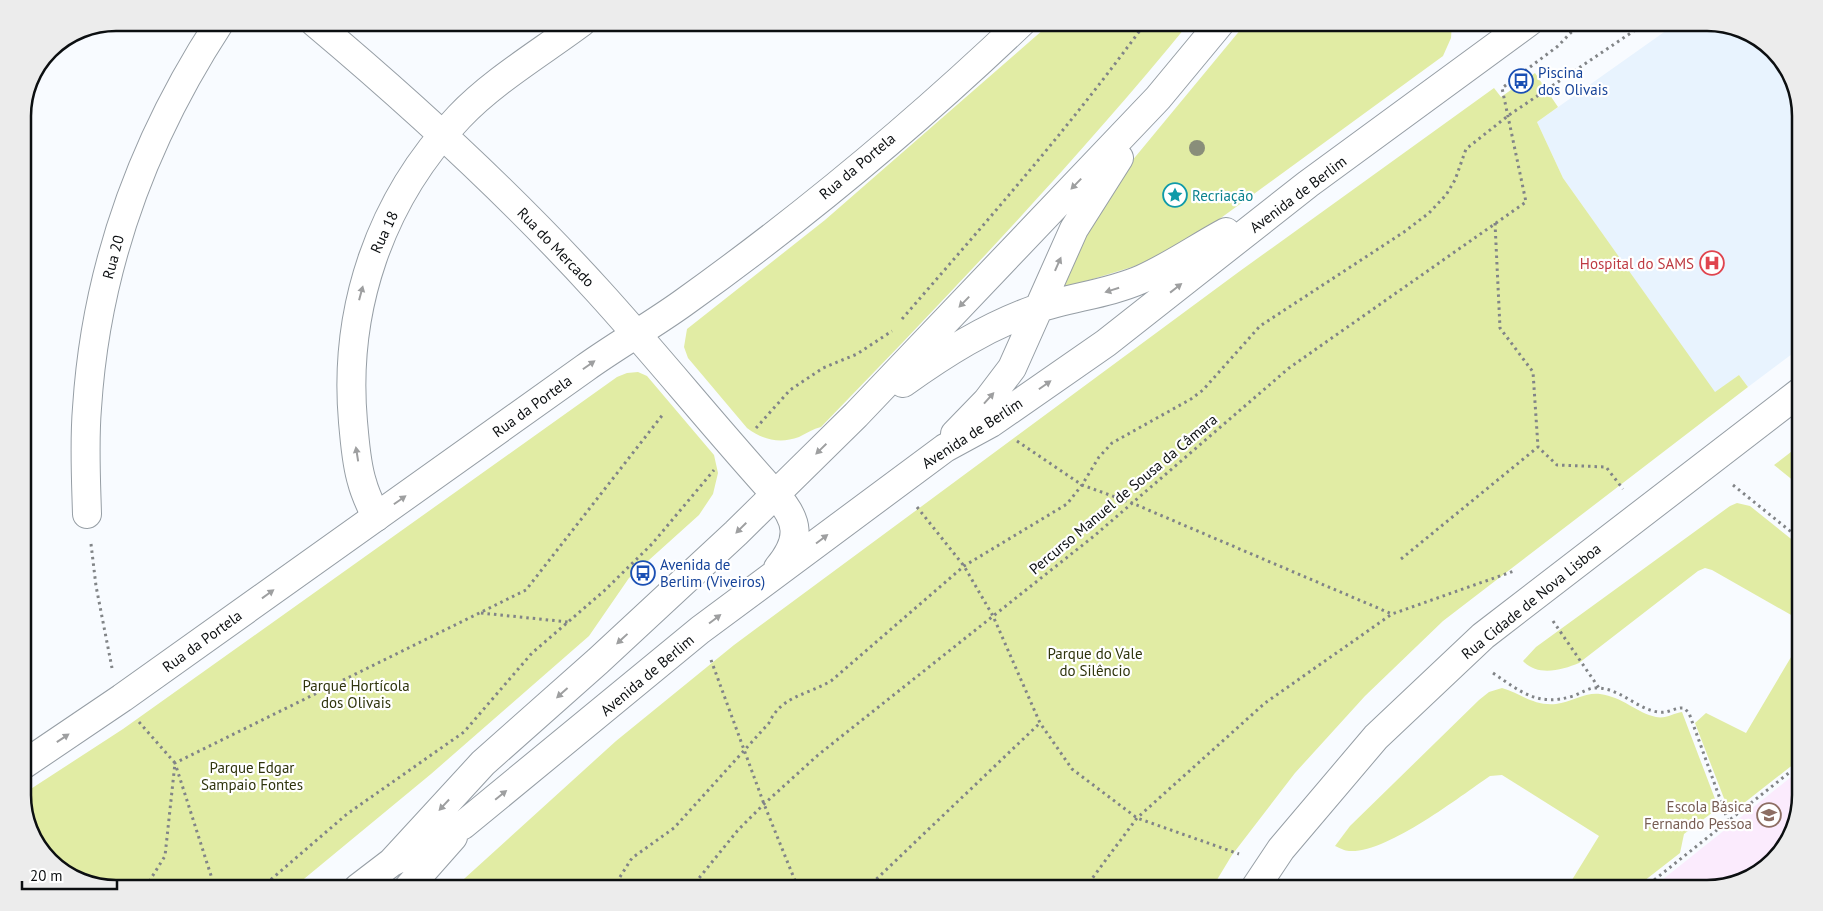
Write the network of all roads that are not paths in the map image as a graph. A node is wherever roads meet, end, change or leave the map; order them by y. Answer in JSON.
{"nodes":[{"id":1,"x":215,"y":31,"type":"edge"},
{"id":2,"x":324,"y":31,"type":"edge"},
{"id":3,"x":570,"y":31,"type":"edge"},
{"id":4,"x":1012,"y":31,"type":"edge"},
{"id":5,"x":1214,"y":31,"type":"edge"},
{"id":6,"x":1517,"y":31,"type":"edge"},
{"id":7,"x":1158,"y":98,"type":"junction"},
{"id":8,"x":443,"y":135,"type":"junction"},
{"id":9,"x":1308,"y":184,"type":"junction"},
{"id":10,"x":1038,"y":308,"type":"junction"},
{"id":11,"x":638,"y":335,"type":"junction"},
{"id":12,"x":1792,"y":398,"type":"edge"},
{"id":13,"x":856,"y":415,"type":"junction"},
{"id":14,"x":945,"y":448,"type":"junction"},
{"id":15,"x":775,"y":494,"type":"junction"},
{"id":16,"x":87,"y":514,"type":"road end"},
{"id":17,"x":376,"y":517,"type":"junction"},
{"id":18,"x":769,"y":579,"type":"junction"},
{"id":19,"x":31,"y":760,"type":"edge"},
{"id":20,"x":463,"y":826,"type":"junction"},
{"id":21,"x":392,"y":862,"type":"junction"},
{"id":22,"x":368,"y":880,"type":"edge"},
{"id":23,"x":415,"y":880,"type":"edge"},
{"id":24,"x":1260,"y":880,"type":"edge"}],
"edges":[{"from":1,"to":16,"type":"main road","name":"Rua 20"},
{"from":2,"to":8,"type":"main road","name":"Rua do Mercado"},
{"from":3,"to":8,"type":"main road","name":"Rua 18"},
{"from":4,"to":11,"type":"main road","name":"Rua da Portela"},
{"from":5,"to":7,"type":"main road"},
{"from":6,"to":9,"type":"main road","name":"Avenida de Berlim"},
{"from":10,"to":7,"type":"main road","one_way":true},
{"from":7,"to":13,"type":"main road","one_way":true},
{"from":8,"to":11,"type":"main road","name":"Rua do Mercado"},
{"from":17,"to":8,"type":"main road","name":"Rua 18","one_way":true},
{"from":9,"to":10,"type":"main road","one_way":true},
{"from":14,"to":9,"type":"main road","name":"Avenida de Berlim","one_way":true},
{"from":10,"to":13,"type":"main road"},
{"from":14,"to":10,"type":"main road","one_way":true},
{"from":11,"to":15,"type":"main road","name":"Rua do Mercado"},
{"from":17,"to":11,"type":"main road","name":"Rua da Portela","one_way":true},
{"from":12,"to":24,"type":"main road","name":"Rua Cidade de Nova Lisboa"},
{"from":13,"to":15,"type":"main road","name":"Avenida de Berlim","one_way":true},
{"from":18,"to":14,"type":"main road","name":"Avenida de Berlim","one_way":true},
{"from":15,"to":18,"type":"main road","name":"Rua do Mercado"},
{"from":15,"to":21,"type":"main road","name":"Avenida de Berlim","one_way":true},
{"from":19,"to":17,"type":"main road","name":"Rua da Portela","one_way":true},
{"from":20,"to":18,"type":"main road","name":"Avenida de Berlim","one_way":true},
{"from":20,"to":21,"type":"main road","name":"Avenida de Berlim"},
{"from":20,"to":23,"type":"main road"},
{"from":21,"to":22,"type":"main road","name":"Avenida de Berlim"}]}
